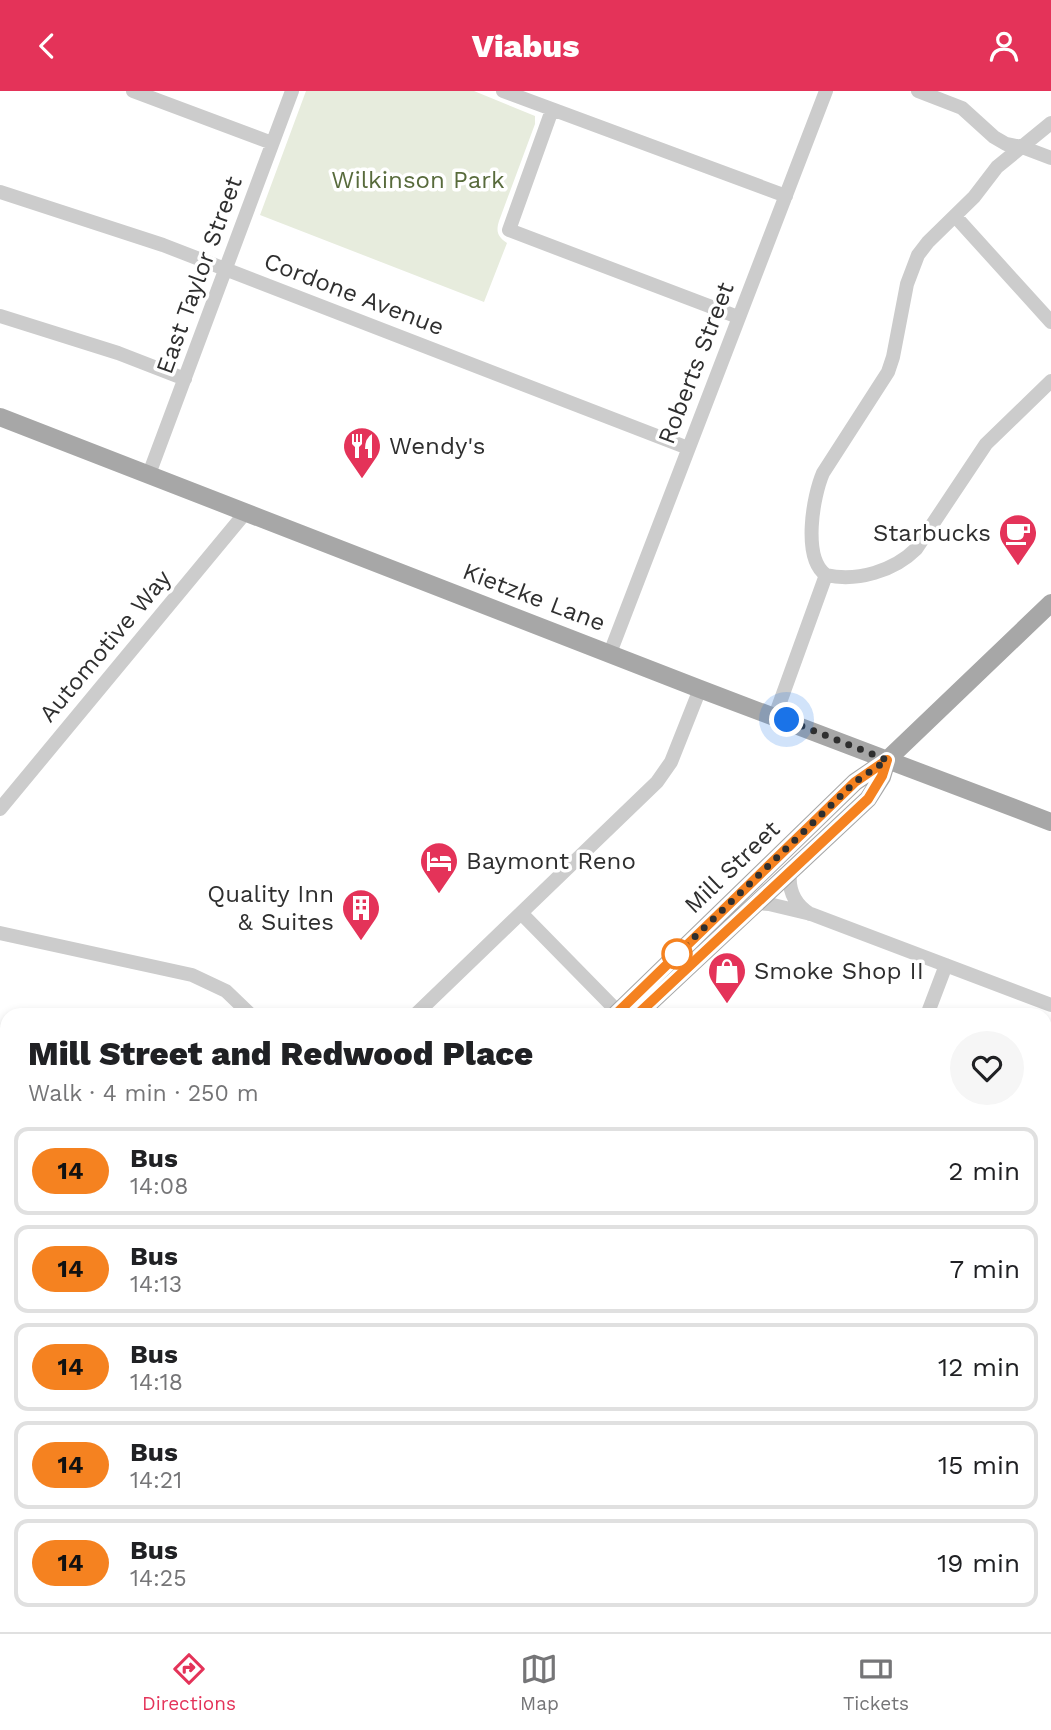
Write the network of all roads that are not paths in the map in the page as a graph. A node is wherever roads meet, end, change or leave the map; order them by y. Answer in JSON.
{"nodes":[{"id":1,"x":133,"y":91,"type":"edge"},
{"id":2,"x":292,"y":91,"type":"edge"},
{"id":3,"x":503,"y":91,"type":"edge"},
{"id":4,"x":826,"y":91,"type":"edge"},
{"id":5,"x":918,"y":91,"type":"edge"},
{"id":6,"x":552,"y":110,"type":"junction"},
{"id":7,"x":1051,"y":123,"type":"edge"},
{"id":8,"x":272,"y":143,"type":"junction"},
{"id":9,"x":1022,"y":147,"type":"junction"},
{"id":10,"x":1051,"y":158,"type":"edge"},
{"id":11,"x":0,"y":192,"type":"edge"},
{"id":12,"x":786,"y":196,"type":"junction"},
{"id":13,"x":955,"y":216,"type":"junction"},
{"id":14,"x":226,"y":269,"type":"junction"},
{"id":15,"x":0,"y":316,"type":"edge"},
{"id":16,"x":738,"y":317,"type":"junction"},
{"id":17,"x":1051,"y":322,"type":"edge"},
{"id":18,"x":185,"y":379,"type":"junction"},
{"id":19,"x":1051,"y":381,"type":"edge"},
{"id":20,"x":0,"y":417,"type":"edge"},
{"id":21,"x":688,"y":448,"type":"junction"},
{"id":22,"x":149,"y":474,"type":"junction"},
{"id":23,"x":246,"y":512,"type":"junction"},
{"id":24,"x":826,"y":575,"type":"junction"},
{"id":25,"x":1051,"y":603,"type":"edge"},
{"id":26,"x":610,"y":653,"type":"junction"},
{"id":27,"x":700,"y":689,"type":"junction"},
{"id":28,"x":775,"y":716,"type":"junction"},
{"id":29,"x":887,"y":760,"type":"junction"},
{"id":30,"x":0,"y":809,"type":"edge"},
{"id":31,"x":1051,"y":822,"type":"edge"},
{"id":32,"x":790,"y":872,"type":"junction"},
{"id":33,"x":757,"y":903,"type":"junction"},
{"id":34,"x":521,"y":913,"type":"junction"},
{"id":35,"x":811,"y":914,"type":"junction"},
{"id":36,"x":0,"y":933,"type":"edge"},
{"id":37,"x":946,"y":965,"type":"junction"},
{"id":38,"x":660,"y":994,"type":"junction"},
{"id":39,"x":1051,"y":1005,"type":"edge"},
{"id":40,"x":244,"y":1008,"type":"edge"},
{"id":41,"x":422,"y":1008,"type":"edge"},
{"id":42,"x":612,"y":1008,"type":"edge"},
{"id":43,"x":624,"y":1008,"type":"edge"},
{"id":44,"x":645,"y":1008,"type":"edge"},
{"id":45,"x":661,"y":1008,"type":"edge"},
{"id":46,"x":930,"y":1008,"type":"edge"}],
"edges":[{"from":1,"to":8,"type":"street"},
{"from":2,"to":8,"type":"street","name":"East Taylor Street"},
{"from":3,"to":6,"type":"street"},
{"from":4,"to":12,"type":"street","name":"Roberts Street"},
{"from":5,"to":9,"type":"street"},
{"from":6,"to":12,"type":"street"},
{"from":6,"to":16,"type":"street"},
{"from":7,"to":9,"type":"street"},
{"from":8,"to":14,"type":"street","name":"East Taylor Street"},
{"from":9,"to":10,"type":"street"},
{"from":9,"to":13,"type":"street"},
{"from":11,"to":14,"type":"street","name":"Cordone Avenue"},
{"from":12,"to":16,"type":"street","name":"Roberts Street"},
{"from":13,"to":17,"type":"street"},
{"from":13,"to":24,"type":"street"},
{"from":14,"to":18,"type":"street","name":"East Taylor Street"},
{"from":14,"to":21,"type":"street","name":"Cordone Avenue"},
{"from":15,"to":18,"type":"street"},
{"from":16,"to":21,"type":"street","name":"Roberts Street"},
{"from":18,"to":22,"type":"street","name":"East Taylor Street"},
{"from":19,"to":24,"type":"street"},
{"from":20,"to":22,"type":"main road","name":"Kietzke Lane"},
{"from":21,"to":26,"type":"street","name":"Roberts Street"},
{"from":22,"to":23,"type":"main road","name":"Kietzke Lane"},
{"from":23,"to":26,"type":"main road","name":"Kietzke Lane"},
{"from":23,"to":30,"type":"street","name":"Automotive Way"},
{"from":24,"to":28,"type":"street"},
{"from":25,"to":29,"type":"main road","name":"Mill Street"},
{"from":26,"to":27,"type":"main road","name":"Kietzke Lane"},
{"from":27,"to":28,"type":"main road","name":"Kietzke Lane"},
{"from":27,"to":34,"type":"street"},
{"from":28,"to":29,"type":"main road","name":"Kietzke Lane"},
{"from":29,"to":31,"type":"main road","name":"Kietzke Lane"},
{"from":29,"to":32,"type":"main road","name":"Mill Street"},
{"from":29,"to":43,"type":"main road","name":"Mill Street"},
{"from":32,"to":33,"type":"main road","name":"Mill Street"},
{"from":32,"to":35,"type":"street"},
{"from":33,"to":35,"type":"street"},
{"from":33,"to":38,"type":"main road","name":"Mill Street"},
{"from":34,"to":41,"type":"street"},
{"from":34,"to":42,"type":"street"},
{"from":35,"to":37,"type":"street"},
{"from":36,"to":40,"type":"street"},
{"from":37,"to":39,"type":"street"},
{"from":37,"to":46,"type":"street"},
{"from":38,"to":44,"type":"main road","name":"Mill Street"},
{"from":38,"to":45,"type":"main road"}]}
